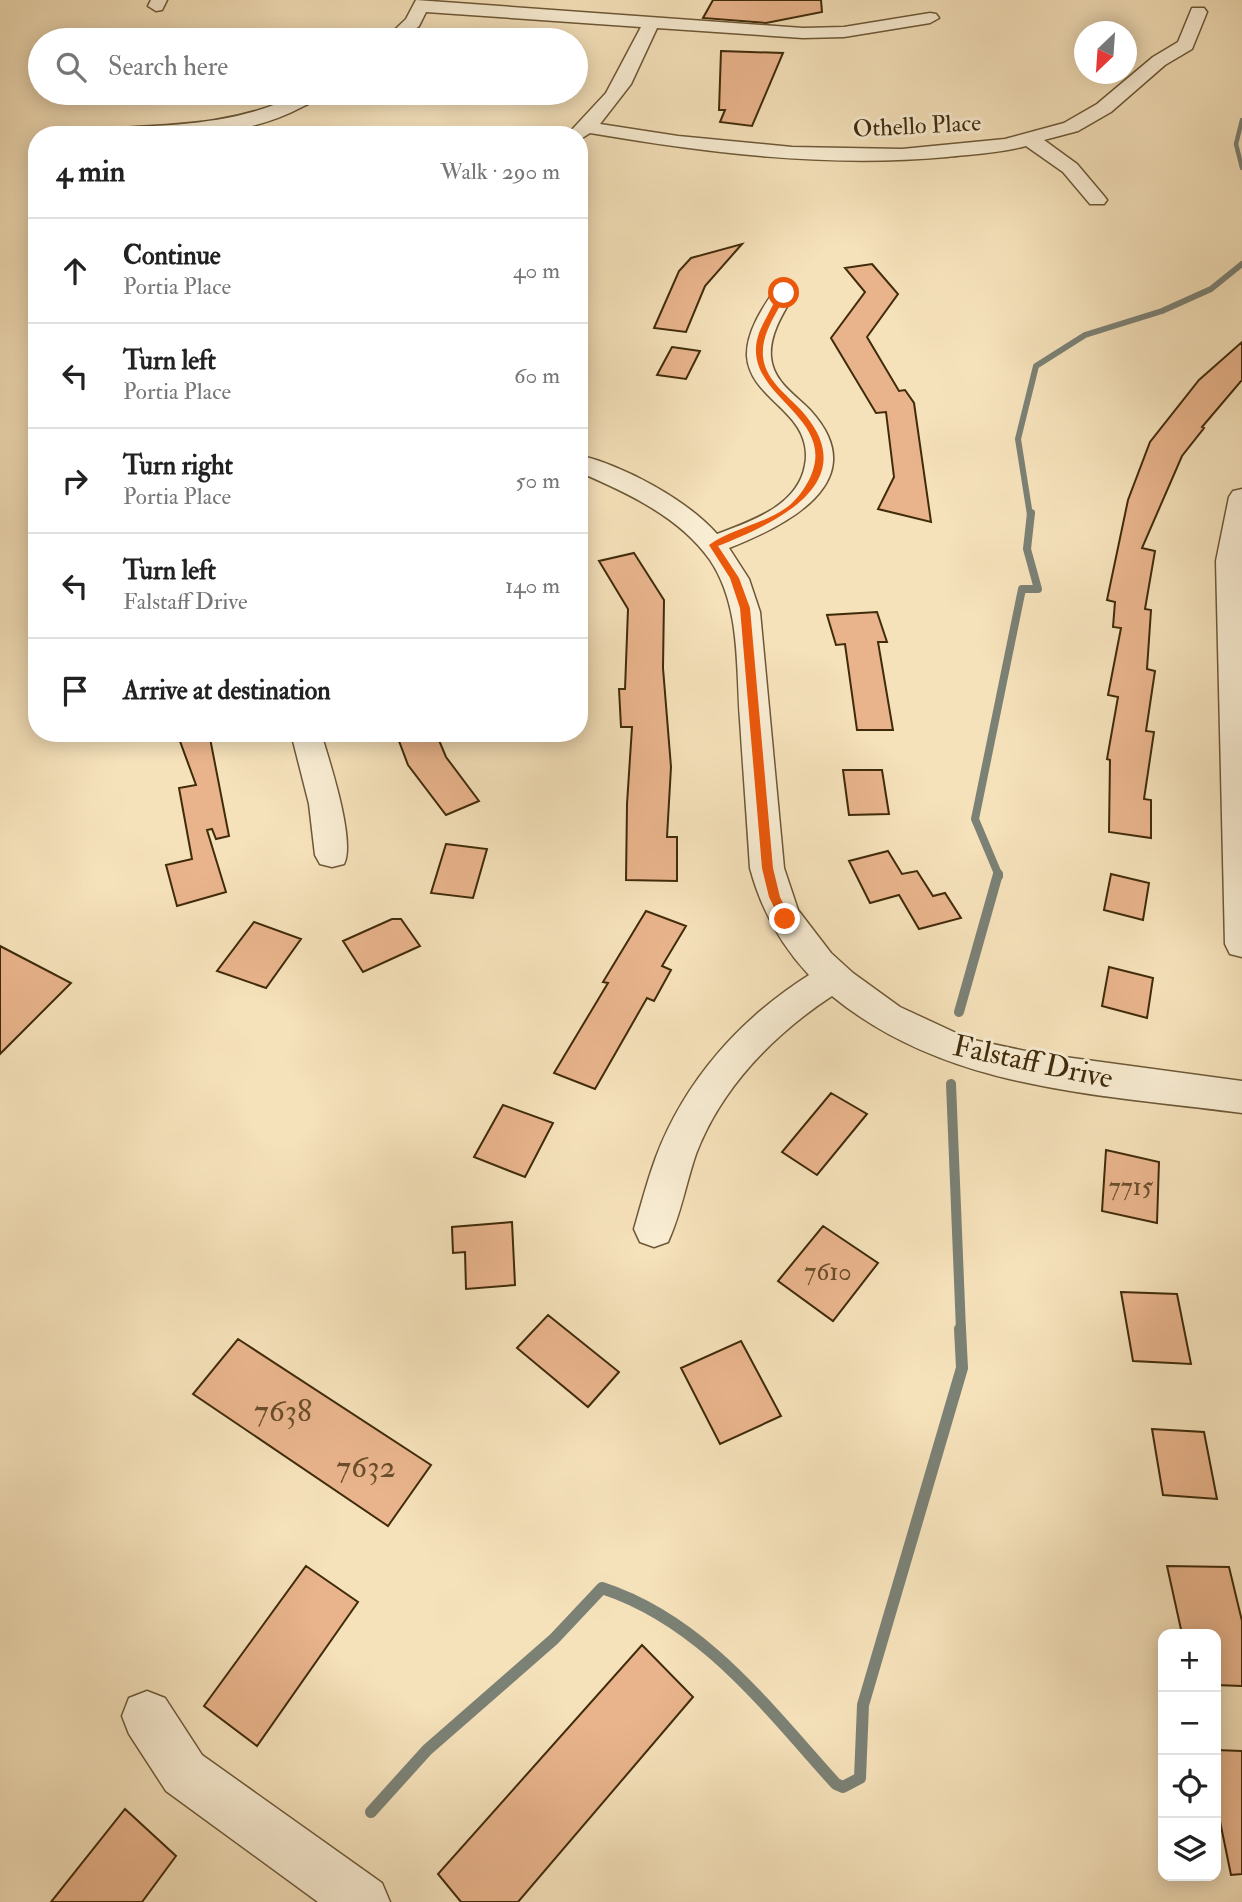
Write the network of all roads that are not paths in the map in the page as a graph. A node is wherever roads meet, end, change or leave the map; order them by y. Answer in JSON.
{"nodes":[{"id":1,"x":423,"y":4,"type":"edge"},
{"id":2,"x":1198,"y":12,"type":"dead end"},
{"id":3,"x":929,"y":18,"type":"dead end"},
{"id":4,"x":651,"y":23,"type":"junction"},
{"id":5,"x":406,"y":28,"type":"edge"},
{"id":6,"x":293,"y":105,"type":"edge"},
{"id":7,"x":223,"y":126,"type":"edge"},
{"id":8,"x":587,"y":126,"type":"edge"},
{"id":9,"x":588,"y":132,"type":"edge"},
{"id":10,"x":1031,"y":140,"type":"junction"},
{"id":11,"x":1097,"y":200,"type":"dead end"},
{"id":12,"x":784,"y":293,"type":"dead end"},
{"id":13,"x":588,"y":467,"type":"edge"},
{"id":14,"x":1242,"y":497,"type":"edge"},
{"id":15,"x":713,"y":545,"type":"junction"},
{"id":16,"x":1238,"y":739,"type":"edge"},
{"id":17,"x":309,"y":742,"type":"edge"},
{"id":18,"x":332,"y":855,"type":"dead end"},
{"id":19,"x":1242,"y":943,"type":"edge"},
{"id":20,"x":834,"y":977,"type":"junction"},
{"id":21,"x":1242,"y":1097,"type":"edge"},
{"id":22,"x":654,"y":1228,"type":"dead end"},
{"id":23,"x":147,"y":1716,"type":"dead end"},
{"id":24,"x":363,"y":1902,"type":"edge"}],
"edges":[{"from":1,"to":4,"type":"street"},
{"from":1,"to":5,"type":"street"},
{"from":2,"to":10,"type":"street","name":"Othello Place"},
{"from":3,"to":4,"type":"street"},
{"from":4,"to":8,"type":"street"},
{"from":6,"to":7,"type":"street"},
{"from":9,"to":10,"type":"street","name":"Othello Place"},
{"from":10,"to":11,"type":"street"},
{"from":12,"to":15,"type":"street"},
{"from":13,"to":15,"type":"street","name":"Falstaff Drive"},
{"from":14,"to":16,"type":"street"},
{"from":15,"to":20,"type":"street","name":"Falstaff Drive"},
{"from":16,"to":19,"type":"street"},
{"from":17,"to":18,"type":"street"},
{"from":20,"to":21,"type":"street","name":"Falstaff Drive"},
{"from":20,"to":22,"type":"street"},
{"from":23,"to":24,"type":"street"}]}
